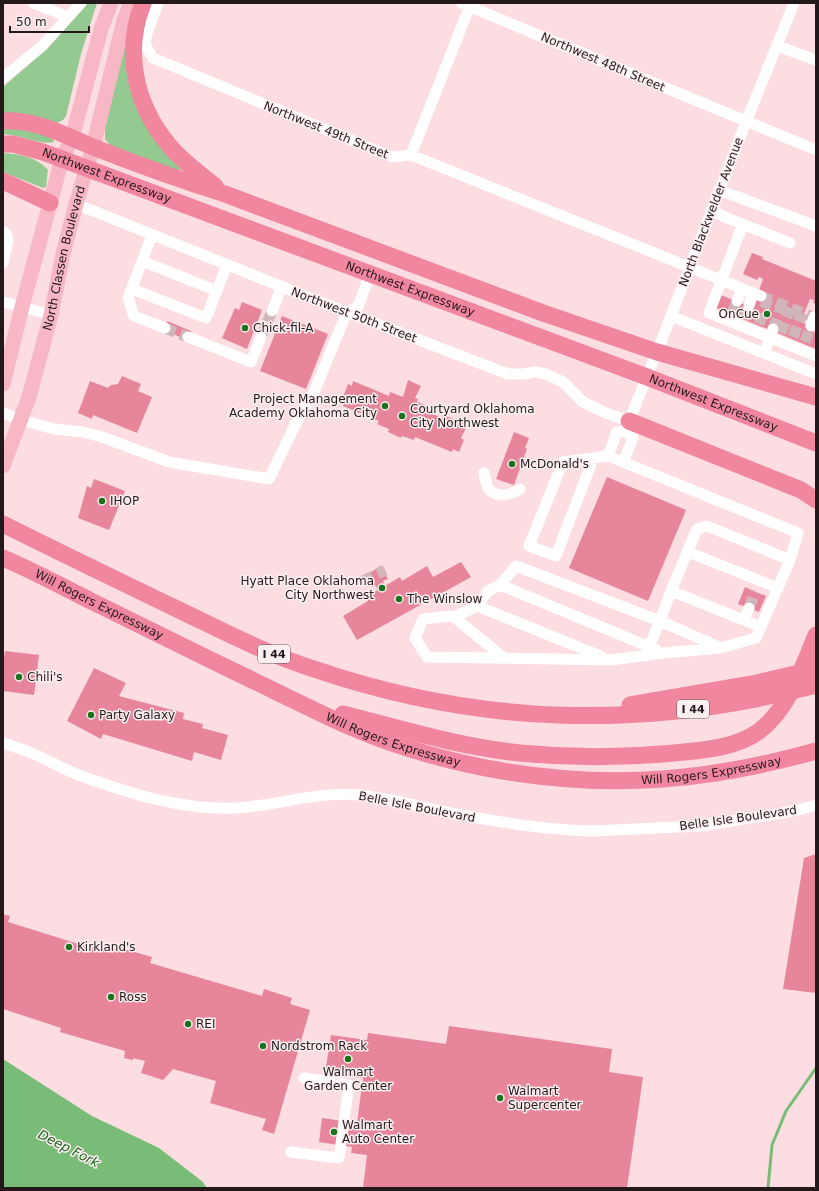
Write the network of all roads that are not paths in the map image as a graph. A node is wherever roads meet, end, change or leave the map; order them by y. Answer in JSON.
{"nodes":[{"id":1,"x":33,"y":3,"type":"edge"},
{"id":2,"x":81,"y":3,"type":"edge"},
{"id":3,"x":111,"y":3,"type":"edge"},
{"id":4,"x":131,"y":3,"type":"edge"},
{"id":5,"x":143,"y":3,"type":"edge"},
{"id":6,"x":158,"y":3,"type":"edge"},
{"id":7,"x":794,"y":3,"type":"edge"},
{"id":8,"x":467,"y":4,"type":"edge"},
{"id":9,"x":68,"y":17,"type":"junction"},
{"id":10,"x":777,"y":46,"type":"junction"},
{"id":11,"x":816,"y":60,"type":"edge"},
{"id":12,"x":3,"y":78,"type":"edge"},
{"id":13,"x":3,"y":121,"type":"edge"},
{"id":14,"x":746,"y":122,"type":"junction"},
{"id":15,"x":72,"y":138,"type":"junction"},
{"id":16,"x":3,"y":144,"type":"edge"},
{"id":17,"x":93,"y":147,"type":"junction"},
{"id":18,"x":816,"y":150,"type":"edge"},
{"id":19,"x":411,"y":155,"type":"junction"},
{"id":20,"x":62,"y":159,"type":"junction"},
{"id":21,"x":85,"y":168,"type":"junction"},
{"id":22,"x":3,"y":181,"type":"edge"},
{"id":23,"x":719,"y":190,"type":"junction"},
{"id":24,"x":225,"y":194,"type":"junction"},
{"id":25,"x":50,"y":203,"type":"junction"},
{"id":26,"x":76,"y":204,"type":"junction"},
{"id":27,"x":712,"y":210,"type":"junction"},
{"id":28,"x":743,"y":224,"type":"junction"},
{"id":29,"x":816,"y":226,"type":"edge"},
{"id":30,"x":3,"y":232,"type":"edge"},
{"id":31,"x":152,"y":234,"type":"junction"},
{"id":32,"x":790,"y":243,"type":"dead end"},
{"id":33,"x":142,"y":261,"type":"junction"},
{"id":34,"x":3,"y":263,"type":"edge"},
{"id":35,"x":228,"y":265,"type":"junction"},
{"id":36,"x":689,"y":267,"type":"junction"},
{"id":37,"x":370,"y":274,"type":"junction"},
{"id":38,"x":722,"y":281,"type":"junction"},
{"id":39,"x":282,"y":286,"type":"junction"},
{"id":40,"x":132,"y":289,"type":"junction"},
{"id":41,"x":742,"y":289,"type":"junction"},
{"id":42,"x":217,"y":291,"type":"junction"},
{"id":43,"x":737,"y":301,"type":"tunnel mouth"},
{"id":44,"x":3,"y":302,"type":"edge"},
{"id":45,"x":749,"y":306,"type":"tunnel mouth"},
{"id":46,"x":22,"y":307,"type":"junction"},
{"id":47,"x":272,"y":311,"type":"tunnel mouth"},
{"id":48,"x":347,"y":312,"type":"junction"},
{"id":49,"x":51,"y":314,"type":"junction"},
{"id":50,"x":671,"y":316,"type":"junction"},
{"id":51,"x":165,"y":328,"type":"tunnel mouth"},
{"id":52,"x":775,"y":335,"type":"junction"},
{"id":53,"x":188,"y":337,"type":"tunnel mouth"},
{"id":54,"x":261,"y":337,"type":"tunnel mouth"},
{"id":55,"x":657,"y":352,"type":"junction"},
{"id":56,"x":764,"y":353,"type":"junction"},
{"id":57,"x":815,"y":354,"type":"edge"},
{"id":58,"x":816,"y":374,"type":"edge"},
{"id":59,"x":646,"y":377,"type":"junction"},
{"id":60,"x":3,"y":384,"type":"edge"},
{"id":61,"x":816,"y":397,"type":"edge"},
{"id":62,"x":3,"y":414,"type":"edge"},
{"id":63,"x":21,"y":420,"type":"junction"},
{"id":64,"x":627,"y":426,"type":"junction"},
{"id":65,"x":816,"y":443,"type":"edge"},
{"id":66,"x":608,"y":456,"type":"junction"},
{"id":67,"x":593,"y":459,"type":"junction"},
{"id":68,"x":623,"y":462,"type":"junction"},
{"id":69,"x":3,"y":466,"type":"edge"},
{"id":70,"x":484,"y":473,"type":"dead end"},
{"id":71,"x":520,"y":489,"type":"dead end"},
{"id":72,"x":816,"y":500,"type":"edge"},
{"id":73,"x":3,"y":524,"type":"edge"},
{"id":74,"x":688,"y":552,"type":"junction"},
{"id":75,"x":3,"y":558,"type":"edge"},
{"id":76,"x":790,"y":560,"type":"junction"},
{"id":77,"x":760,"y":581,"type":"junction"},
{"id":78,"x":500,"y":585,"type":"junction"},
{"id":79,"x":778,"y":588,"type":"junction"},
{"id":80,"x":671,"y":591,"type":"junction"},
{"id":81,"x":756,"y":592,"type":"tunnel mouth"},
{"id":82,"x":477,"y":606,"type":"junction"},
{"id":83,"x":749,"y":608,"type":"tunnel mouth"},
{"id":84,"x":449,"y":616,"type":"dead end"},
{"id":85,"x":744,"y":620,"type":"junction"},
{"id":86,"x":660,"y":621,"type":"junction"},
{"id":87,"x":761,"y":627,"type":"junction"},
{"id":88,"x":816,"y":635,"type":"edge"},
{"id":89,"x":650,"y":647,"type":"junction"},
{"id":90,"x":720,"y":648,"type":"junction"},
{"id":91,"x":664,"y":653,"type":"junction"},
{"id":92,"x":504,"y":658,"type":"junction"},
{"id":93,"x":611,"y":660,"type":"junction"},
{"id":94,"x":816,"y":669,"type":"edge"},
{"id":95,"x":816,"y":685,"type":"edge"},
{"id":96,"x":300,"y":704,"type":"junction"},
{"id":97,"x":567,"y":716,"type":"junction"},
{"id":98,"x":3,"y":743,"type":"edge"},
{"id":99,"x":816,"y":751,"type":"edge"},
{"id":100,"x":816,"y":805,"type":"edge"},
{"id":101,"x":304,"y":1078,"type":"dead end"},
{"id":102,"x":291,"y":1152,"type":"dead end"}],
"edges":[{"from":1,"to":9,"type":"street"},
{"from":2,"to":9,"type":"street"},
{"from":3,"to":15,"type":"main road"},
{"from":4,"to":17,"type":"main road","name":"North Classen Boulevard"},
{"from":5,"to":24,"type":"highway"},
{"from":6,"to":19,"type":"street","name":"Northwest 49th Street"},
{"from":7,"to":10,"type":"street","name":"North Blackwelder Avenue"},
{"from":8,"to":14,"type":"street","name":"Northwest 48th Street"},
{"from":8,"to":19,"type":"street"},
{"from":9,"to":12,"type":"street"},
{"from":10,"to":11,"type":"street"},
{"from":10,"to":14,"type":"street","name":"North Blackwelder Avenue"},
{"from":13,"to":15,"type":"highway","name":"Northwest Expressway"},
{"from":14,"to":18,"type":"street","name":"Northwest 48th Street"},
{"from":14,"to":23,"type":"street","name":"North Blackwelder Avenue"},
{"from":15,"to":17,"type":"highway","name":"Northwest Expressway"},
{"from":15,"to":20,"type":"main road"},
{"from":16,"to":20,"type":"highway","name":"Northwest Expressway"},
{"from":17,"to":21,"type":"main road","name":"North Classen Boulevard"},
{"from":17,"to":24,"type":"highway","name":"Northwest Expressway"},
{"from":19,"to":36,"type":"street","name":"Northwest 49th Street"},
{"from":20,"to":21,"type":"highway","name":"Northwest Expressway"},
{"from":20,"to":25,"type":"main road"},
{"from":21,"to":26,"type":"main road","name":"North Classen Boulevard"},
{"from":21,"to":37,"type":"highway","name":"Northwest Expressway"},
{"from":22,"to":25,"type":"highway"},
{"from":23,"to":27,"type":"street","name":"North Blackwelder Avenue"},
{"from":23,"to":29,"type":"street"},
{"from":24,"to":55,"type":"highway","name":"Northwest Expressway"},
{"from":25,"to":46,"type":"main road"},
{"from":26,"to":31,"type":"street","name":"Northwest 50th Street"},
{"from":26,"to":49,"type":"main road","name":"North Classen Boulevard"},
{"from":27,"to":28,"type":"street"},
{"from":27,"to":36,"type":"street","name":"North Blackwelder Avenue"},
{"from":28,"to":32,"type":"street"},
{"from":28,"to":38,"type":"street"},
{"from":30,"to":34,"type":"street"},
{"from":31,"to":33,"type":"street"},
{"from":31,"to":35,"type":"street","name":"Northwest 50th Street"},
{"from":33,"to":40,"type":"street"},
{"from":33,"to":42,"type":"street"},
{"from":35,"to":39,"type":"street","name":"Northwest 50th Street"},
{"from":35,"to":42,"type":"street"},
{"from":36,"to":38,"type":"street","name":"Northwest 49th Street"},
{"from":36,"to":50,"type":"street","name":"North Blackwelder Avenue"},
{"from":37,"to":48,"type":"street"},
{"from":37,"to":59,"type":"highway","name":"Northwest Expressway"},
{"from":38,"to":41,"type":"street","name":"Northwest 49th Street"},
{"from":38,"to":52,"type":"street"},
{"from":39,"to":47,"type":"street"},
{"from":39,"to":48,"type":"street","name":"Northwest 50th Street"},
{"from":40,"to":42,"type":"street"},
{"from":40,"to":51,"type":"street"},
{"from":41,"to":43,"type":"street"},
{"from":41,"to":45,"type":"street","name":"Northwest 49th Street"},
{"from":44,"to":46,"type":"street"},
{"from":46,"to":49,"type":"street"},
{"from":46,"to":60,"type":"main road"},
{"from":48,"to":63,"type":"street"},
{"from":48,"to":64,"type":"street","name":"Northwest 50th Street"},
{"from":49,"to":63,"type":"main road","name":"North Classen Boulevard"},
{"from":50,"to":55,"type":"street","name":"North Blackwelder Avenue"},
{"from":50,"to":56,"type":"street"},
{"from":52,"to":56,"type":"street"},
{"from":52,"to":57,"type":"street"},
{"from":53,"to":54,"type":"street"},
{"from":55,"to":59,"type":"street","name":"North Blackwelder Avenue"},
{"from":55,"to":61,"type":"highway","name":"Northwest Expressway"},
{"from":56,"to":58,"type":"street"},
{"from":59,"to":64,"type":"street","name":"North Blackwelder Avenue"},
{"from":59,"to":65,"type":"highway","name":"Northwest Expressway"},
{"from":62,"to":63,"type":"street"},
{"from":63,"to":69,"type":"main road","name":"North Classen Boulevard"},
{"from":64,"to":66,"type":"street"},
{"from":64,"to":68,"type":"street"},
{"from":64,"to":72,"type":"highway"},
{"from":66,"to":67,"type":"street"},
{"from":66,"to":68,"type":"street"},
{"from":67,"to":67,"type":"street"},
{"from":68,"to":76,"type":"street"},
{"from":70,"to":71,"type":"street"},
{"from":73,"to":97,"type":"highway","number":"I 44"},
{"from":74,"to":76,"type":"street"},
{"from":74,"to":77,"type":"street"},
{"from":74,"to":80,"type":"street"},
{"from":75,"to":96,"type":"highway","name":"Will Rogers Expressway","number":"I 44"},
{"from":76,"to":79,"type":"street"},
{"from":77,"to":79,"type":"street"},
{"from":77,"to":81,"type":"street"},
{"from":78,"to":82,"type":"street"},
{"from":78,"to":86,"type":"street"},
{"from":78,"to":89,"type":"street"},
{"from":79,"to":87,"type":"street"},
{"from":80,"to":85,"type":"street"},
{"from":80,"to":86,"type":"street"},
{"from":82,"to":92,"type":"street"},
{"from":82,"to":93,"type":"street"},
{"from":83,"to":85,"type":"street"},
{"from":84,"to":92,"type":"street"},
{"from":85,"to":87,"type":"street"},
{"from":86,"to":89,"type":"street"},
{"from":86,"to":90,"type":"street"},
{"from":87,"to":90,"type":"street"},
{"from":88,"to":96,"type":"highway"},
{"from":89,"to":91,"type":"street"},
{"from":90,"to":91,"type":"street"},
{"from":91,"to":93,"type":"street"},
{"from":92,"to":93,"type":"street"},
{"from":94,"to":97,"type":"highway"},
{"from":95,"to":97,"type":"highway","number":"I 44"},
{"from":96,"to":99,"type":"highway","name":"Will Rogers Expressway","number":"I 44"},
{"from":98,"to":100,"type":"street","name":"Belle Isle Boulevard"},
{"from":101,"to":102,"type":"street"}]}
